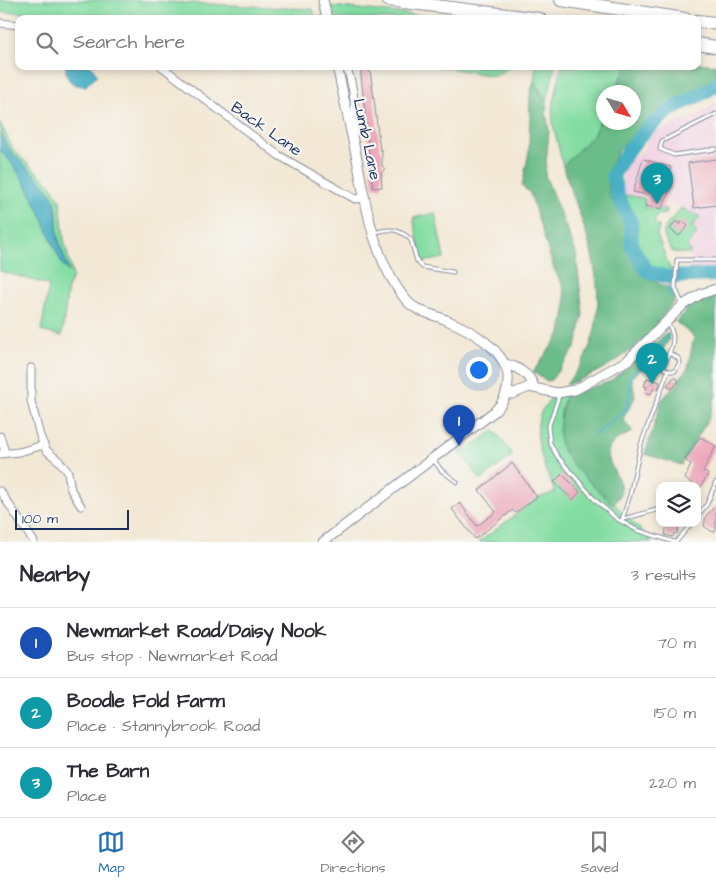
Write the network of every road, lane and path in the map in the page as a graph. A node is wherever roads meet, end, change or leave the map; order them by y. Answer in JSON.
{"nodes":[{"id":1,"x":323,"y":0,"type":"edge"},
{"id":2,"x":388,"y":0,"type":"edge"},
{"id":3,"x":561,"y":0,"type":"edge"},
{"id":4,"x":326,"y":15,"type":"edge"},
{"id":5,"x":508,"y":15,"type":"edge"},
{"id":6,"x":659,"y":15,"type":"edge"},
{"id":7,"x":701,"y":21,"type":"edge"},
{"id":8,"x":0,"y":23,"type":"edge"},
{"id":9,"x":714,"y":23,"type":"edge"},
{"id":10,"x":15,"y":25,"type":"edge"},
{"id":11,"x":166,"y":70,"type":"edge"},
{"id":12,"x":339,"y":70,"type":"edge"},
{"id":13,"x":347,"y":70,"type":"edge"},
{"id":14,"x":716,"y":114,"type":"edge"},
{"id":15,"x":352,"y":136,"type":"junction"},
{"id":16,"x":716,"y":149,"type":"edge"},
{"id":17,"x":364,"y":198,"type":"junction"},
{"id":18,"x":373,"y":233,"type":"junction"},
{"id":19,"x":716,"y":260,"type":"edge"},
{"id":20,"x":454,"y":272,"type":"dead end"},
{"id":21,"x":716,"y":289,"type":"edge"},
{"id":22,"x":683,"y":305,"type":"junction"},
{"id":23,"x":667,"y":322,"type":"junction"},
{"id":24,"x":669,"y":353,"type":"junction"},
{"id":25,"x":504,"y":364,"type":"junction"},
{"id":26,"x":31,"y":368,"type":"dead end"},
{"id":27,"x":668,"y":371,"type":"junction"},
{"id":28,"x":534,"y":387,"type":"junction"},
{"id":29,"x":507,"y":393,"type":"junction"},
{"id":30,"x":561,"y":393,"type":"junction"},
{"id":31,"x":0,"y":436,"type":"edge"},
{"id":32,"x":44,"y":445,"type":"junction"},
{"id":33,"x":2,"y":453,"type":"edge"},
{"id":34,"x":432,"y":458,"type":"junction"},
{"id":35,"x":457,"y":482,"type":"dead end"},
{"id":36,"x":716,"y":482,"type":"edge"},
{"id":37,"x":0,"y":491,"type":"edge"},
{"id":38,"x":81,"y":506,"type":"dead end"},
{"id":39,"x":656,"y":510,"type":"edge"},
{"id":40,"x":701,"y":511,"type":"edge"},
{"id":41,"x":622,"y":520,"type":"junction"},
{"id":42,"x":688,"y":527,"type":"edge"},
{"id":43,"x":34,"y":542,"type":"edge"},
{"id":44,"x":322,"y":542,"type":"edge"},
{"id":45,"x":675,"y":542,"type":"edge"}],
"edges":[{"from":1,"to":4,"type":"street"},
{"from":2,"to":5,"type":"highway"},
{"from":3,"to":6,"type":"highway"},
{"from":7,"to":9,"type":"highway"},
{"from":8,"to":10,"type":"street"},
{"from":11,"to":17,"type":"street","name":"Back Lane"},
{"from":12,"to":15,"type":"street","name":"Lumb Lane"},
{"from":13,"to":15,"type":"street"},
{"from":14,"to":16,"type":"lane"},
{"from":15,"to":17,"type":"street","name":"Lumb Lane"},
{"from":17,"to":18,"type":"street","name":"Lumb Lane"},
{"from":18,"to":20,"type":"lane"},
{"from":18,"to":25,"type":"street","name":"Lumb Lane"},
{"from":19,"to":22,"type":"lane"},
{"from":21,"to":22,"type":"street"},
{"from":22,"to":23,"type":"street"},
{"from":23,"to":24,"type":"lane"},
{"from":23,"to":30,"type":"street"},
{"from":24,"to":27,"type":"lane"},
{"from":24,"to":27,"type":"lane"},
{"from":25,"to":28,"type":"street"},
{"from":25,"to":29,"type":"street"},
{"from":26,"to":32,"type":"street"},
{"from":27,"to":41,"type":"lane"},
{"from":28,"to":29,"type":"street"},
{"from":28,"to":30,"type":"street"},
{"from":29,"to":34,"type":"street"},
{"from":30,"to":41,"type":"lane"},
{"from":31,"to":33,"type":"street"},
{"from":32,"to":33,"type":"street"},
{"from":32,"to":38,"type":"street"},
{"from":34,"to":35,"type":"lane"},
{"from":34,"to":44,"type":"street"},
{"from":36,"to":40,"type":"lane"},
{"from":37,"to":43,"type":"street"},
{"from":39,"to":41,"type":"lane"},
{"from":41,"to":45,"type":"lane"},
{"from":42,"to":45,"type":"lane"}]}
